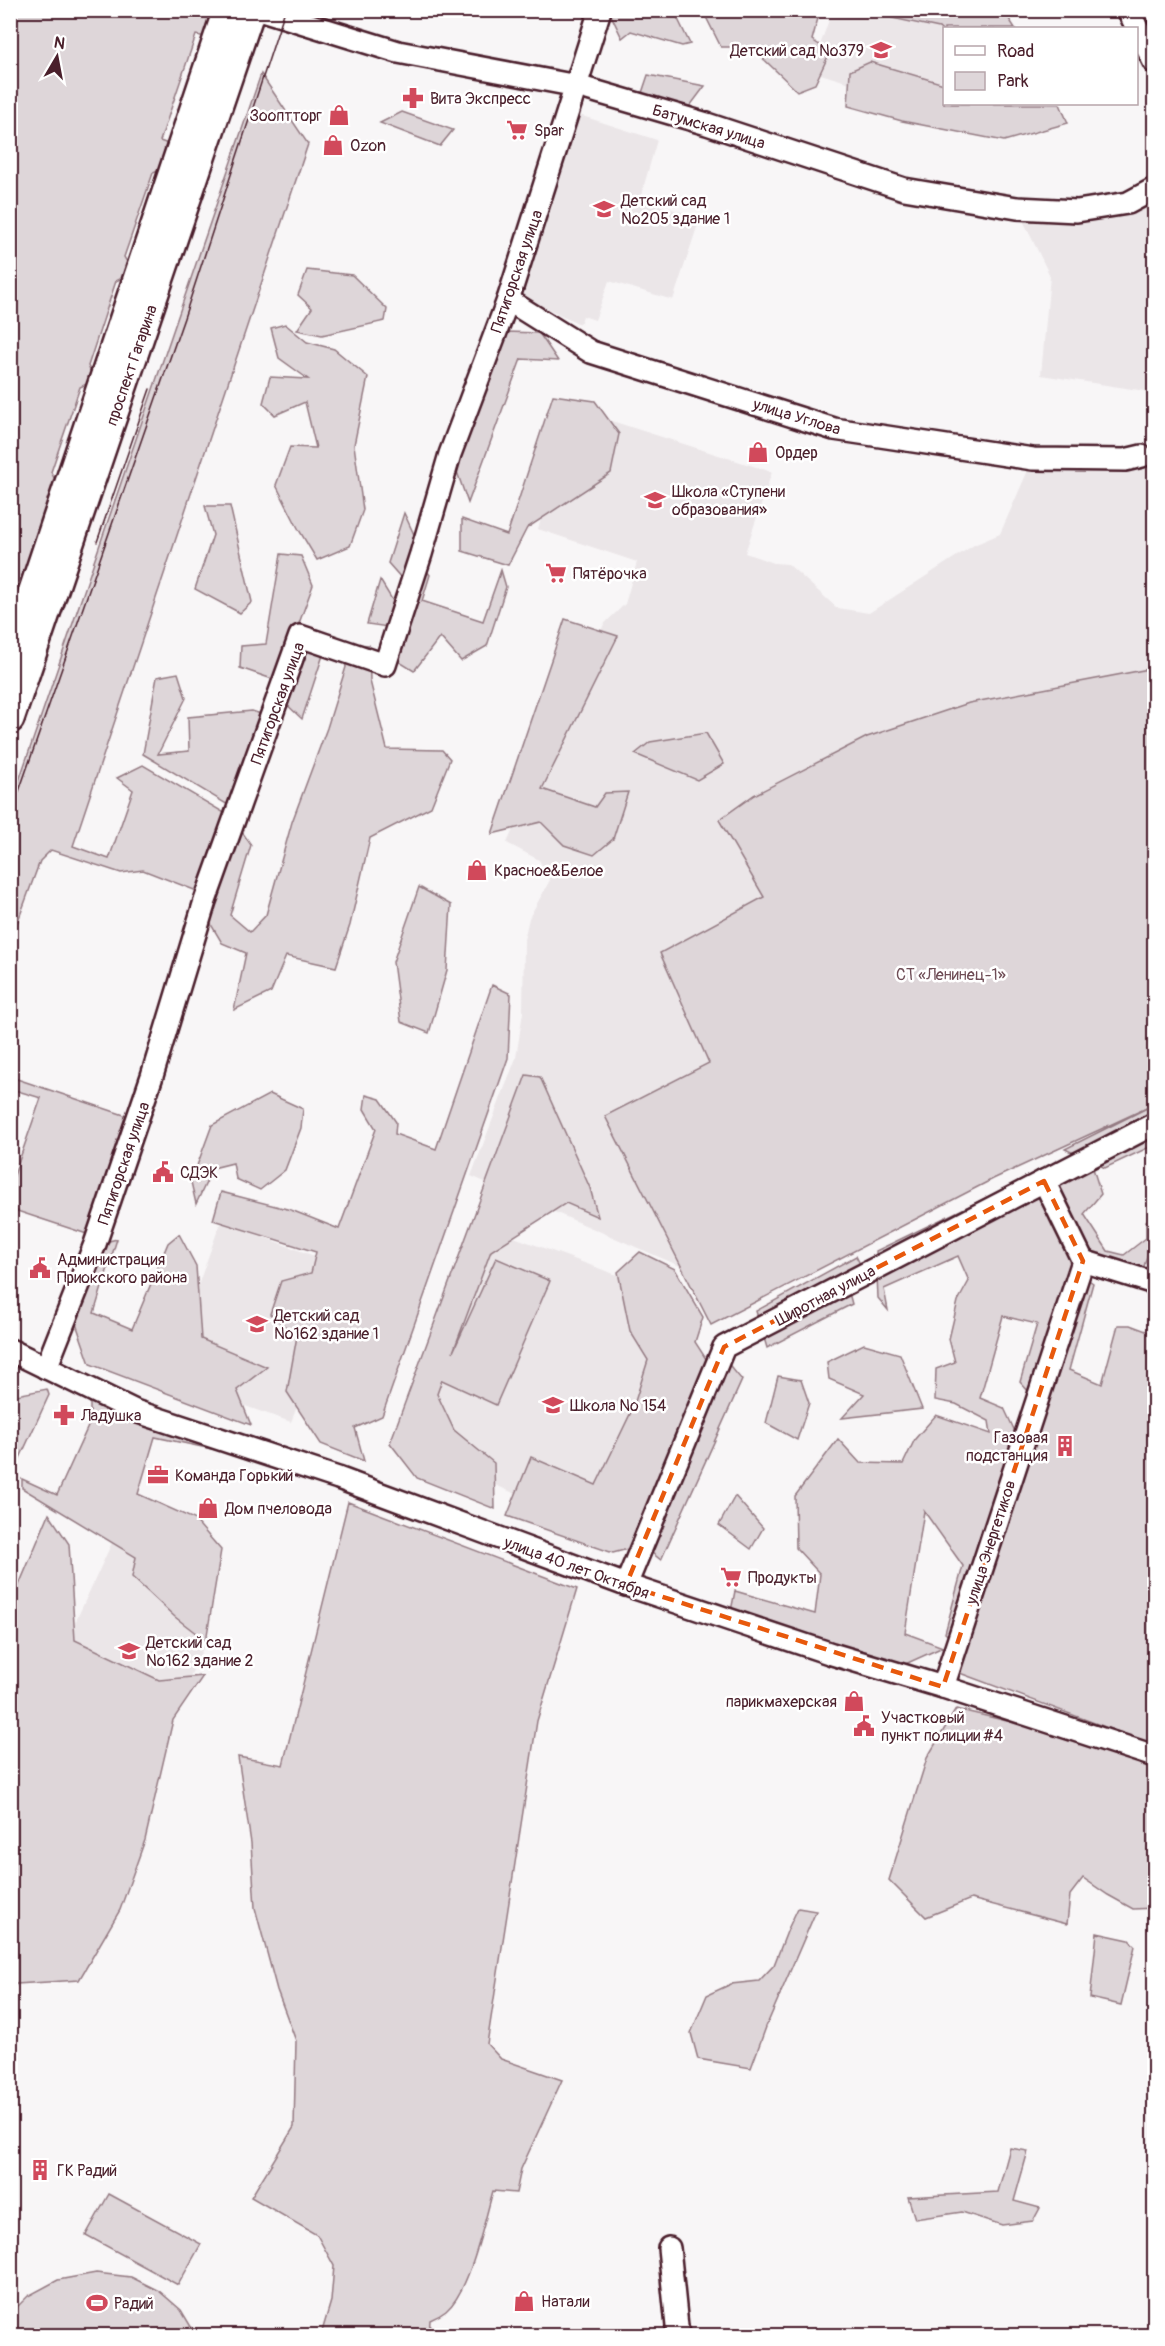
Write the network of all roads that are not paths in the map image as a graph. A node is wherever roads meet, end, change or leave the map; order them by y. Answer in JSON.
{"nodes":[{"id":1,"x":227,"y":10,"type":"edge"},
{"id":2,"x":251,"y":10,"type":"edge"},
{"id":3,"x":262,"y":10,"type":"edge"},
{"id":4,"x":600,"y":10,"type":"edge"},
{"id":5,"x":1128,"y":10,"type":"edge"},
{"id":6,"x":1137,"y":27,"type":"edge"},
{"id":7,"x":1138,"y":29,"type":"edge"},
{"id":8,"x":1155,"y":62,"type":"edge"},
{"id":9,"x":577,"y":86,"type":"junction"},
{"id":10,"x":1155,"y":189,"type":"edge"},
{"id":11,"x":508,"y":300,"type":"junction"},
{"id":12,"x":1142,"y":456,"type":"dead end"},
{"id":13,"x":10,"y":659,"type":"edge"},
{"id":14,"x":10,"y":719,"type":"edge"},
{"id":15,"x":1155,"y":1124,"type":"edge"},
{"id":16,"x":1044,"y":1181,"type":"junction"},
{"id":17,"x":1083,"y":1261,"type":"junction"},
{"id":18,"x":1155,"y":1283,"type":"edge"},
{"id":19,"x":10,"y":1350,"type":"edge"},
{"id":20,"x":46,"y":1368,"type":"junction"},
{"id":21,"x":626,"y":1585,"type":"junction"},
{"id":22,"x":942,"y":1687,"type":"junction"},
{"id":23,"x":1155,"y":1756,"type":"edge"},
{"id":24,"x":669,"y":2247,"type":"dead end"},
{"id":25,"x":678,"y":2336,"type":"edge"}],
"edges":[{"from":1,"to":13,"type":"main road","name":"проспект Гагарина"},
{"from":2,"to":14,"type":"main road","name":"проспект Гагарина"},
{"from":3,"to":9,"type":"street","name":"Батумская улица"},
{"from":4,"to":9,"type":"street","name":"Пятигорская улица"},
{"from":5,"to":6,"type":"street"},
{"from":7,"to":8,"type":"street"},
{"from":9,"to":10,"type":"street","name":"Батумская улица"},
{"from":9,"to":11,"type":"street","name":"Пятигорская улица"},
{"from":11,"to":12,"type":"street","name":"улица Углова"},
{"from":11,"to":20,"type":"street","name":"Пятигорская улица"},
{"from":15,"to":16,"type":"street","name":"Широтная улица"},
{"from":16,"to":17,"type":"street"},
{"from":16,"to":21,"type":"street","name":"Широтная улица"},
{"from":17,"to":18,"type":"street"},
{"from":17,"to":22,"type":"street","name":"улица Энергетиков"},
{"from":19,"to":20,"type":"street","name":"улица 40 лет Октября"},
{"from":20,"to":21,"type":"street","name":"улица 40 лет Октября"},
{"from":21,"to":22,"type":"street","name":"улица 40 лет Октября"},
{"from":22,"to":23,"type":"street","name":"улица 40 лет Октября"},
{"from":24,"to":25,"type":"street"}]}
